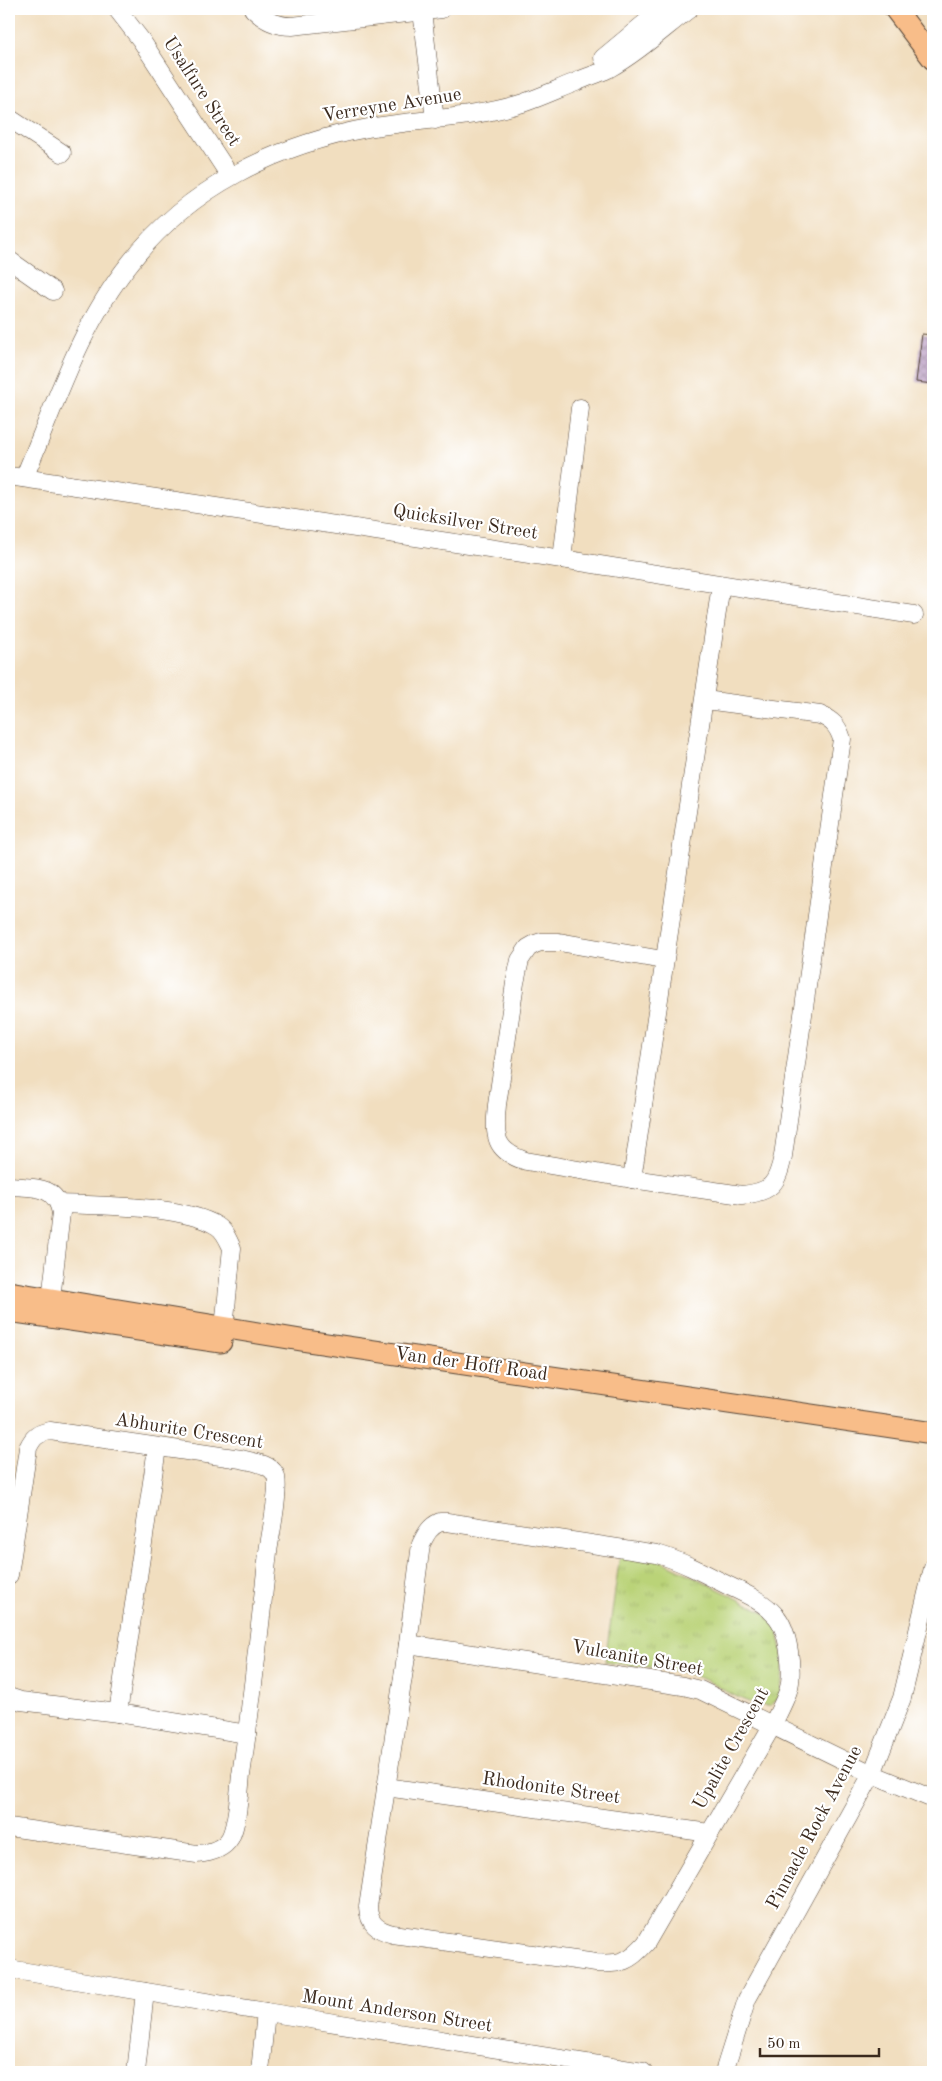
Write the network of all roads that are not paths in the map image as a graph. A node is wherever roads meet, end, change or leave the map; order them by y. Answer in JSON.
{"nodes":[{"id":1,"x":117,"y":9,"type":"edge"},
{"id":2,"x":253,"y":9,"type":"edge"},
{"id":3,"x":442,"y":9,"type":"edge"},
{"id":4,"x":662,"y":9,"type":"edge"},
{"id":5,"x":689,"y":9,"type":"edge"},
{"id":6,"x":895,"y":9,"type":"edge"},
{"id":7,"x":911,"y":9,"type":"edge"},
{"id":8,"x":422,"y":11,"type":"junction"},
{"id":9,"x":933,"y":38,"type":"edge"},
{"id":10,"x":933,"y":60,"type":"edge"},
{"id":11,"x":576,"y":82,"type":"junction"},
{"id":12,"x":9,"y":118,"type":"edge"},
{"id":13,"x":435,"y":120,"type":"junction"},
{"id":14,"x":62,"y":153,"type":"dead end"},
{"id":15,"x":230,"y":176,"type":"junction"},
{"id":16,"x":9,"y":260,"type":"edge"},
{"id":17,"x":53,"y":290,"type":"dead end"},
{"id":18,"x":580,"y":408,"type":"dead end"},
{"id":19,"x":16,"y":477,"type":"edge"},
{"id":20,"x":562,"y":559,"type":"junction"},
{"id":21,"x":721,"y":585,"type":"junction"},
{"id":22,"x":914,"y":615,"type":"dead end"},
{"id":23,"x":705,"y":700,"type":"junction"},
{"id":24,"x":663,"y":960,"type":"junction"},
{"id":25,"x":632,"y":1179,"type":"junction"},
{"id":26,"x":9,"y":1186,"type":"edge"},
{"id":27,"x":60,"y":1204,"type":"junction"},
{"id":28,"x":9,"y":1292,"type":"edge"},
{"id":29,"x":46,"y":1308,"type":"junction"},
{"id":30,"x":9,"y":1311,"type":"edge"},
{"id":31,"x":9,"y":1322,"type":"edge"},
{"id":32,"x":224,"y":1328,"type":"junction"},
{"id":33,"x":933,"y":1433,"type":"edge"},
{"id":34,"x":933,"y":1446,"type":"edge"},
{"id":35,"x":157,"y":1448,"type":"junction"},
{"id":36,"x":933,"y":1568,"type":"edge"},
{"id":37,"x":9,"y":1575,"type":"edge"},
{"id":38,"x":408,"y":1644,"type":"junction"},
{"id":39,"x":9,"y":1697,"type":"edge"},
{"id":40,"x":118,"y":1712,"type":"junction"},
{"id":41,"x":772,"y":1726,"type":"junction"},
{"id":42,"x":247,"y":1734,"type":"junction"},
{"id":43,"x":872,"y":1774,"type":"junction"},
{"id":44,"x":386,"y":1787,"type":"junction"},
{"id":45,"x":933,"y":1799,"type":"edge"},
{"id":46,"x":9,"y":1826,"type":"edge"},
{"id":47,"x":709,"y":1833,"type":"junction"},
{"id":48,"x":9,"y":1969,"type":"edge"},
{"id":49,"x":145,"y":1992,"type":"junction"},
{"id":50,"x":266,"y":2012,"type":"junction"},
{"id":51,"x":136,"y":2072,"type":"edge"},
{"id":52,"x":260,"y":2072,"type":"edge"},
{"id":53,"x":643,"y":2072,"type":"edge"},
{"id":54,"x":724,"y":2072,"type":"edge"}],
"edges":[{"from":1,"to":15,"type":"street","name":"Usalfure Street"},
{"from":2,"to":8,"type":"street"},
{"from":3,"to":8,"type":"street"},
{"from":4,"to":11,"type":"street","name":"Verreyne Avenue"},
{"from":5,"to":11,"type":"street","name":"Verreyne Avenue"},
{"from":6,"to":10,"type":"main road"},
{"from":7,"to":9,"type":"main road"},
{"from":8,"to":13,"type":"street"},
{"from":11,"to":13,"type":"street","name":"Verreyne Avenue"},
{"from":12,"to":14,"type":"street"},
{"from":13,"to":15,"type":"street","name":"Verreyne Avenue"},
{"from":15,"to":19,"type":"street","name":"Verreyne Avenue"},
{"from":16,"to":17,"type":"street"},
{"from":18,"to":20,"type":"street"},
{"from":19,"to":20,"type":"street","name":"Quicksilver Street"},
{"from":20,"to":21,"type":"street","name":"Quicksilver Street"},
{"from":21,"to":22,"type":"street","name":"Quicksilver Street"},
{"from":21,"to":23,"type":"street"},
{"from":23,"to":24,"type":"street"},
{"from":23,"to":25,"type":"street"},
{"from":24,"to":25,"type":"street"},
{"from":24,"to":25,"type":"street"},
{"from":26,"to":27,"type":"street"},
{"from":27,"to":29,"type":"street"},
{"from":27,"to":32,"type":"street"},
{"from":28,"to":29,"type":"main road","name":"Van der Hoff Road"},
{"from":29,"to":30,"type":"main road","name":"Van der Hoff Road"},
{"from":29,"to":31,"type":"main road"},
{"from":29,"to":32,"type":"main road","name":"Van der Hoff Road"},
{"from":29,"to":34,"type":"main road","name":"Van der Hoff Road"},
{"from":32,"to":33,"type":"main road","name":"Van der Hoff Road"},
{"from":35,"to":37,"type":"street","name":"Abhurite Crescent"},
{"from":35,"to":40,"type":"street"},
{"from":35,"to":42,"type":"street","name":"Abhurite Crescent"},
{"from":36,"to":43,"type":"street","name":"Pinnacle Rock Avenue"},
{"from":38,"to":41,"type":"street","name":"Vulcanite Street"},
{"from":38,"to":41,"type":"street","name":"Upalite Crescent"},
{"from":38,"to":44,"type":"street","name":"Upalite Crescent"},
{"from":39,"to":40,"type":"street"},
{"from":40,"to":42,"type":"street"},
{"from":41,"to":43,"type":"street","name":"Vulcanite Street"},
{"from":41,"to":47,"type":"street","name":"Upalite Crescent"},
{"from":42,"to":46,"type":"street","name":"Abhurite Crescent"},
{"from":43,"to":45,"type":"street","name":"Vulcanite Street"},
{"from":43,"to":54,"type":"street","name":"Pinnacle Rock Avenue"},
{"from":44,"to":47,"type":"street","name":"Rhodonite Street"},
{"from":44,"to":47,"type":"street","name":"Upalite Crescent"},
{"from":48,"to":49,"type":"street","name":"Mount Anderson Street"},
{"from":49,"to":50,"type":"street","name":"Mount Anderson Street"},
{"from":49,"to":51,"type":"street"},
{"from":50,"to":52,"type":"street"},
{"from":50,"to":53,"type":"street","name":"Mount Anderson Street"}]}
